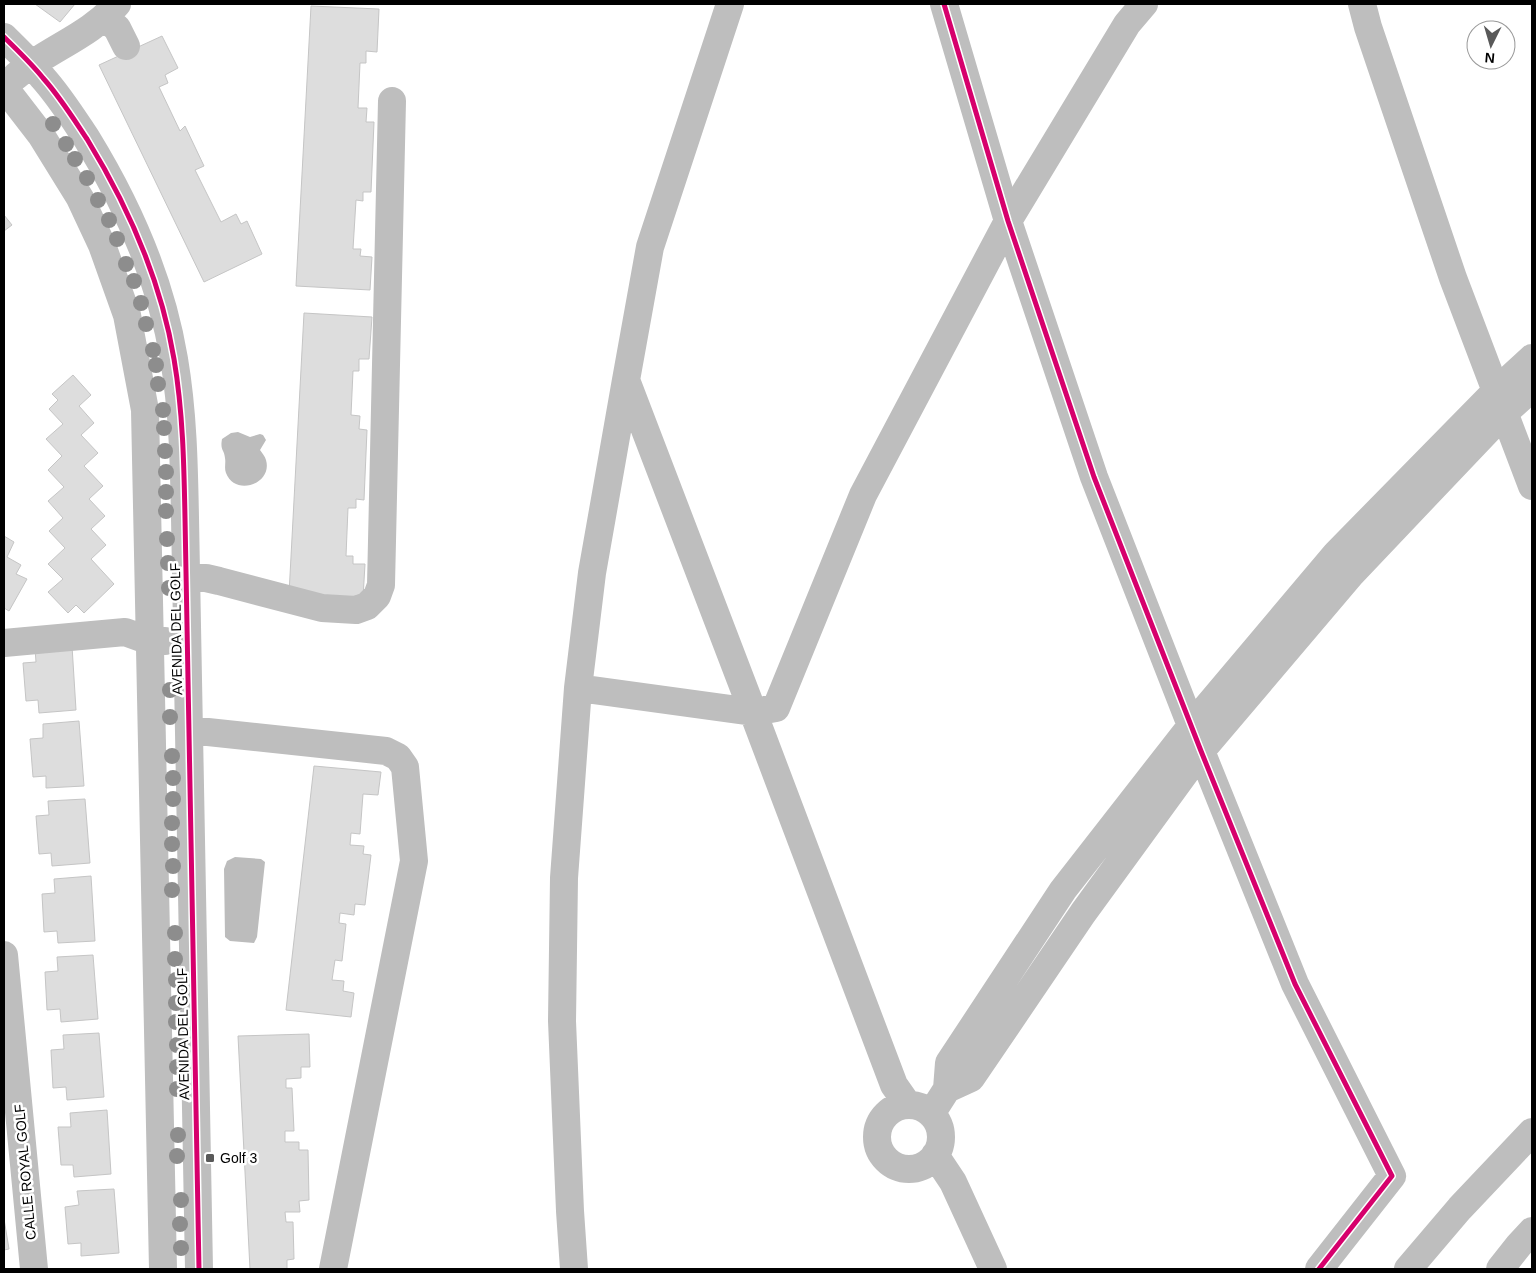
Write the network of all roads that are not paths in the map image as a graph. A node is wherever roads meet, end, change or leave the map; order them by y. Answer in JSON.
{"nodes":[{"id":1,"x":730,"y":4,"type":"edge"},
{"id":2,"x":944,"y":4,"type":"edge"},
{"id":3,"x":1144,"y":4,"type":"edge"},
{"id":4,"x":1362,"y":4,"type":"edge"},
{"id":5,"x":110,"y":11,"type":"edge"},
{"id":6,"x":4,"y":37,"type":"edge"},
{"id":7,"x":126,"y":46,"type":"dead end"},
{"id":8,"x":31,"y":64,"type":"junction"},
{"id":9,"x":4,"y":87,"type":"edge"},
{"id":10,"x":392,"y":101,"type":"dead end"},
{"id":11,"x":1008,"y":221,"type":"junction"},
{"id":12,"x":1532,"y":358,"type":"edge"},
{"id":13,"x":626,"y":380,"type":"junction"},
{"id":14,"x":1532,"y":388,"type":"edge"},
{"id":15,"x":1500,"y":402,"type":"junction"},
{"id":16,"x":1532,"y":486,"type":"edge"},
{"id":17,"x":186,"y":578,"type":"junction"},
{"id":18,"x":150,"y":640,"type":"junction"},
{"id":19,"x":187,"y":641,"type":"junction"},
{"id":20,"x":4,"y":643,"type":"edge"},
{"id":21,"x":578,"y":688,"type":"junction"},
{"id":22,"x":753,"y":712,"type":"junction"},
{"id":23,"x":1191,"y":726,"type":"junction"},
{"id":24,"x":189,"y":730,"type":"junction"},
{"id":25,"x":1201,"y":751,"type":"junction"},
{"id":26,"x":4,"y":955,"type":"edge"},
{"id":27,"x":947,"y":1089,"type":"junction"},
{"id":28,"x":919,"y":1110,"type":"junction"},
{"id":29,"x":1532,"y":1132,"type":"edge"},
{"id":30,"x":935,"y":1155,"type":"junction"},
{"id":31,"x":1532,"y":1231,"type":"edge"},
{"id":32,"x":34,"y":1269,"type":"edge"},
{"id":33,"x":163,"y":1269,"type":"edge"},
{"id":34,"x":199,"y":1269,"type":"edge"},
{"id":35,"x":332,"y":1269,"type":"edge"},
{"id":36,"x":574,"y":1269,"type":"edge"},
{"id":37,"x":993,"y":1269,"type":"edge"},
{"id":38,"x":1319,"y":1269,"type":"edge"},
{"id":39,"x":1408,"y":1269,"type":"edge"},
{"id":40,"x":1500,"y":1269,"type":"edge"}],
"edges":[{"from":1,"to":13,"type":"street"},
{"from":2,"to":11,"type":"street"},
{"from":3,"to":11,"type":"street"},
{"from":4,"to":15,"type":"street"},
{"from":5,"to":7,"type":"street"},
{"from":5,"to":8,"type":"street"},
{"from":6,"to":8,"type":"street","name":"AVENIDA DEL GOLF"},
{"from":8,"to":9,"type":"street"},
{"from":8,"to":17,"type":"street","name":"AVENIDA DEL GOLF"},
{"from":9,"to":18,"type":"street","name":"AVENIDA DEL GOLF"},
{"from":10,"to":17,"type":"street"},
{"from":11,"to":22,"type":"street"},
{"from":11,"to":23,"type":"street"},
{"from":12,"to":15,"type":"street"},
{"from":13,"to":21,"type":"street"},
{"from":13,"to":22,"type":"street"},
{"from":14,"to":15,"type":"street"},
{"from":15,"to":16,"type":"street"},
{"from":15,"to":23,"type":"street"},
{"from":15,"to":25,"type":"street"},
{"from":17,"to":19,"type":"street","name":"AVENIDA DEL GOLF"},
{"from":18,"to":19,"type":"street"},
{"from":18,"to":20,"type":"street"},
{"from":18,"to":33,"type":"street","name":"AVENIDA DEL GOLF"},
{"from":19,"to":24,"type":"street","name":"AVENIDA DEL GOLF"},
{"from":21,"to":22,"type":"street"},
{"from":21,"to":36,"type":"street"},
{"from":22,"to":28,"type":"street"},
{"from":23,"to":25,"type":"street"},
{"from":23,"to":27,"type":"street"},
{"from":24,"to":34,"type":"street","name":"AVENIDA DEL GOLF"},
{"from":24,"to":35,"type":"street"},
{"from":25,"to":27,"type":"street"},
{"from":25,"to":38,"type":"street"},
{"from":26,"to":32,"type":"street","name":"CALLE ROYAL GOLF"},
{"from":27,"to":28,"type":"street"},
{"from":28,"to":30,"type":"street"},
{"from":28,"to":30,"type":"street"},
{"from":29,"to":39,"type":"street"},
{"from":30,"to":37,"type":"street"},
{"from":31,"to":40,"type":"street"}]}
